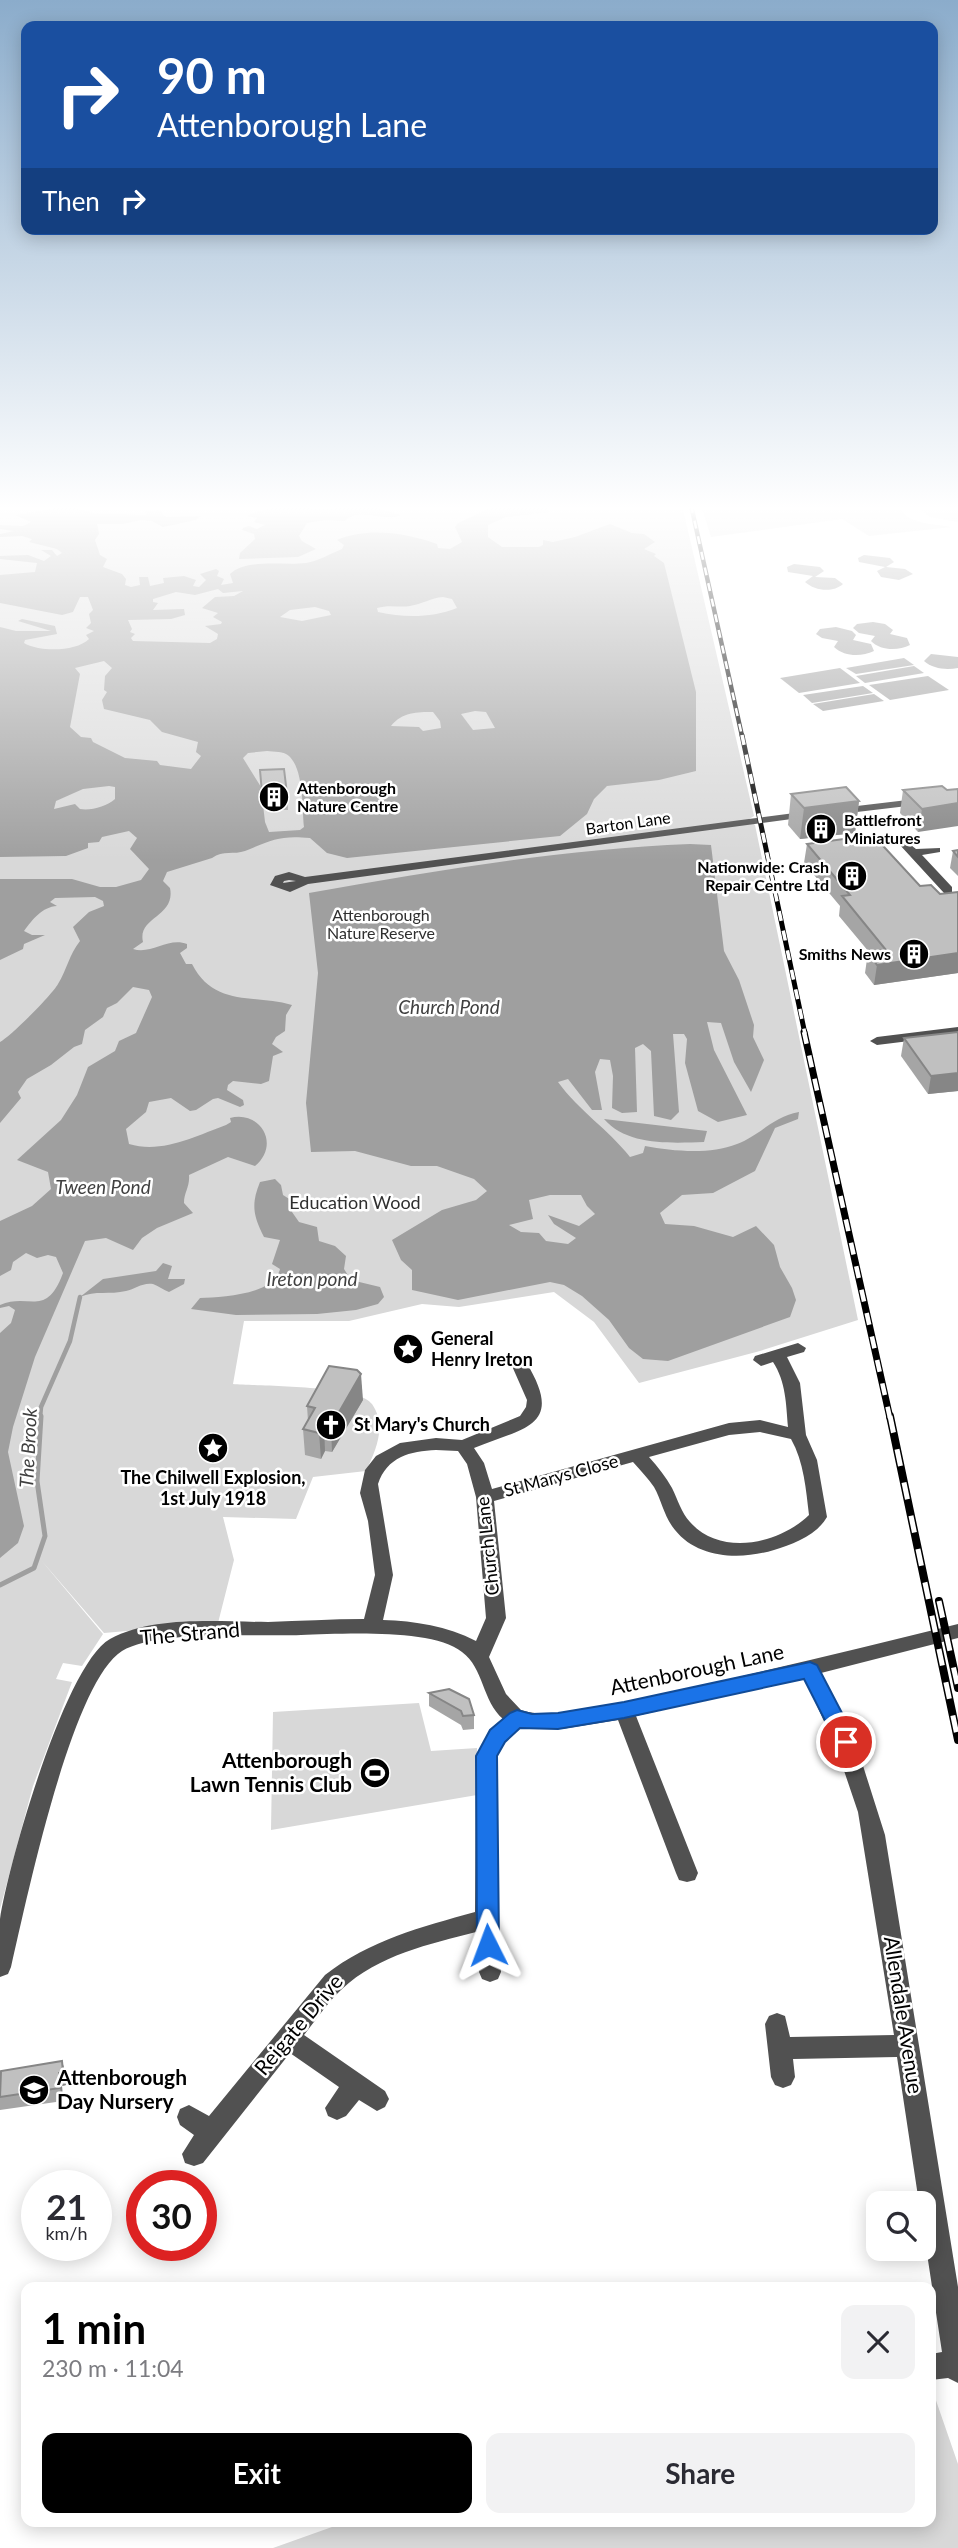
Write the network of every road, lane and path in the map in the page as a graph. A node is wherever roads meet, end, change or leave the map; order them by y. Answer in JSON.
{"nodes":[{"id":1,"x":958,"y":796,"type":"edge"},
{"id":2,"x":903,"y":842,"type":"dead end"},
{"id":3,"x":936,"y":850,"type":"dead end"},
{"id":4,"x":914,"y":853,"type":"junction"},
{"id":5,"x":303,"y":881,"type":"dead end"},
{"id":6,"x":948,"y":890,"type":"edge"},
{"id":7,"x":958,"y":1031,"type":"edge"},
{"id":8,"x":877,"y":1041,"type":"dead end"},
{"id":9,"x":797,"y":1348,"type":"dead end"},
{"id":10,"x":520,"y":1366,"type":"dead end"},
{"id":11,"x":797,"y":1435,"type":"junction"},
{"id":12,"x":463,"y":1446,"type":"junction"},
{"id":13,"x":637,"y":1455,"type":"junction"},
{"id":14,"x":485,"y":1497,"type":"junction"},
{"id":15,"x":371,"y":1627,"type":"junction"},
{"id":16,"x":958,"y":1631,"type":"edge"},
{"id":17,"x":480,"y":1655,"type":"junction"},
{"id":18,"x":810,"y":1670,"type":"junction"},
{"id":19,"x":624,"y":1710,"type":"junction"},
{"id":20,"x":517,"y":1719,"type":"junction"},
{"id":21,"x":679,"y":1866,"type":"dead end"},
{"id":22,"x":486,"y":1919,"type":"junction"},
{"id":23,"x":0,"y":1967,"type":"edge"},
{"id":24,"x":490,"y":1972,"type":"dead end"},
{"id":25,"x":777,"y":2024,"type":"dead end"},
{"id":26,"x":287,"y":2037,"type":"junction"},
{"id":27,"x":908,"y":2046,"type":"junction"},
{"id":28,"x":779,"y":2048,"type":"junction"},
{"id":29,"x":783,"y":2077,"type":"dead end"},
{"id":30,"x":356,"y":2085,"type":"junction"},
{"id":31,"x":377,"y":2099,"type":"dead end"},
{"id":32,"x":337,"y":2108,"type":"dead end"},
{"id":33,"x":189,"y":2117,"type":"dead end"},
{"id":34,"x":211,"y":2132,"type":"junction"},
{"id":35,"x":194,"y":2154,"type":"dead end"},
{"id":36,"x":948,"y":2367,"type":"edge"}],
"edges":[{"from":1,"to":5,"type":"street","name":"Barton Lane"},
{"from":2,"to":4,"type":"street"},
{"from":3,"to":4,"type":"street"},
{"from":4,"to":6,"type":"street"},
{"from":7,"to":8,"type":"street"},
{"from":9,"to":11,"type":"street","name":"St Marys Close"},
{"from":10,"to":12,"type":"street"},
{"from":11,"to":13,"type":"street","name":"St Marys Close"},
{"from":11,"to":13,"type":"street","name":"St Marys Close"},
{"from":12,"to":14,"type":"street","name":"Church Lane"},
{"from":12,"to":15,"type":"street"},
{"from":13,"to":14,"type":"street","name":"St Marys Close"},
{"from":14,"to":17,"type":"street","name":"Church Lane"},
{"from":15,"to":17,"type":"street","name":"The Strand"},
{"from":15,"to":23,"type":"street","name":"The Strand"},
{"from":16,"to":18,"type":"street","name":"Attenborough Lane"},
{"from":17,"to":20,"type":"street"},
{"from":18,"to":19,"type":"street","name":"Attenborough Lane"},
{"from":18,"to":27,"type":"street","name":"Allendale Avenue"},
{"from":19,"to":20,"type":"street","name":"Attenborough Lane"},
{"from":19,"to":21,"type":"street"},
{"from":20,"to":22,"type":"street"},
{"from":22,"to":24,"type":"street"},
{"from":22,"to":26,"type":"street","name":"Reigate Drive"},
{"from":25,"to":28,"type":"street"},
{"from":26,"to":30,"type":"street"},
{"from":26,"to":34,"type":"street","name":"Reigate Drive"},
{"from":27,"to":28,"type":"street"},
{"from":27,"to":36,"type":"street","name":"Allendale Avenue"},
{"from":28,"to":29,"type":"street"},
{"from":30,"to":31,"type":"street"},
{"from":30,"to":32,"type":"street"},
{"from":33,"to":34,"type":"street"},
{"from":34,"to":35,"type":"street","name":"Reigate Drive"}]}
